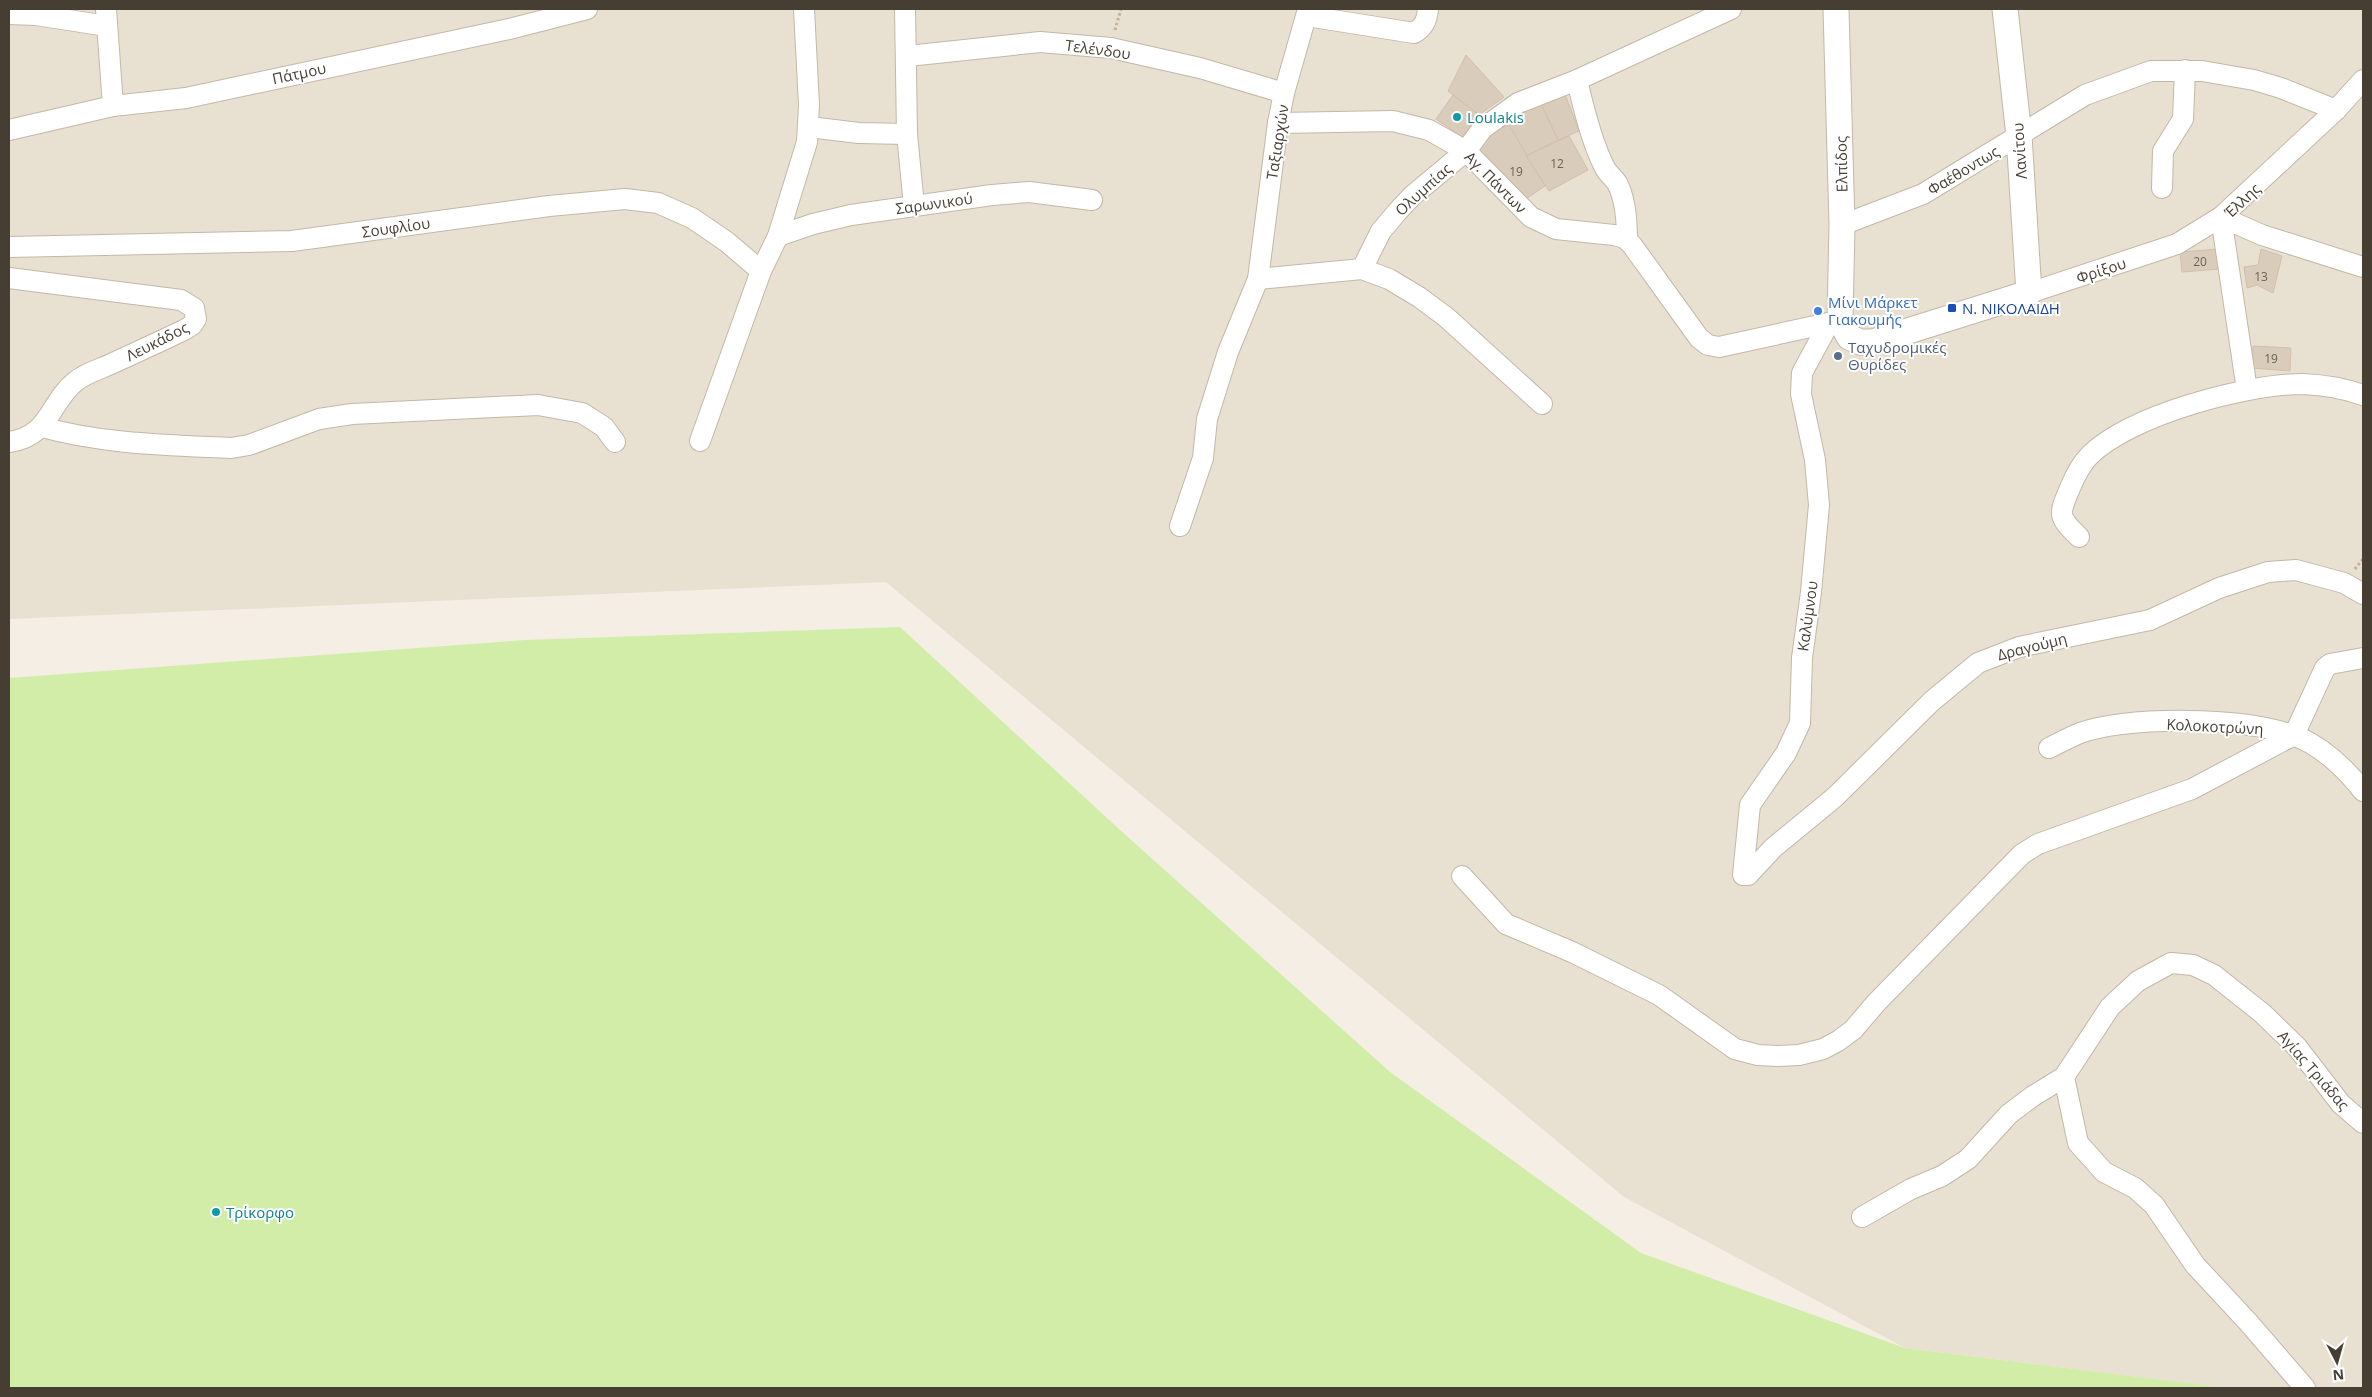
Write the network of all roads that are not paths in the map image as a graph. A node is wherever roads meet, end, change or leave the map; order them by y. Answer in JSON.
{"nodes":[{"id":1,"x":587,"y":9,"type":"edge"},
{"id":2,"x":804,"y":9,"type":"edge"},
{"id":3,"x":905,"y":9,"type":"edge"},
{"id":4,"x":1428,"y":9,"type":"edge"},
{"id":5,"x":1731,"y":9,"type":"edge"},
{"id":6,"x":1836,"y":9,"type":"edge"},
{"id":7,"x":2005,"y":9,"type":"edge"},
{"id":8,"x":1307,"y":12,"type":"edge"},
{"id":9,"x":9,"y":14,"type":"edge"},
{"id":10,"x":106,"y":17,"type":"edge"},
{"id":11,"x":908,"y":56,"type":"junction"},
{"id":12,"x":2185,"y":70,"type":"junction"},
{"id":13,"x":1577,"y":80,"type":"junction"},
{"id":14,"x":2363,"y":80,"type":"edge"},
{"id":15,"x":1284,"y":93,"type":"junction"},
{"id":16,"x":113,"y":106,"type":"junction"},
{"id":17,"x":2336,"y":110,"type":"junction"},
{"id":18,"x":1278,"y":123,"type":"junction"},
{"id":19,"x":809,"y":127,"type":"junction"},
{"id":20,"x":9,"y":130,"type":"edge"},
{"id":21,"x":907,"y":134,"type":"junction"},
{"id":22,"x":2019,"y":136,"type":"junction"},
{"id":23,"x":1466,"y":151,"type":"junction"},
{"id":24,"x":2162,"y":188,"type":"dead end"},
{"id":25,"x":1092,"y":200,"type":"dead end"},
{"id":26,"x":914,"y":206,"type":"junction"},
{"id":27,"x":2221,"y":217,"type":"junction"},
{"id":28,"x":1842,"y":225,"type":"junction"},
{"id":29,"x":778,"y":236,"type":"junction"},
{"id":30,"x":1626,"y":240,"type":"junction"},
{"id":31,"x":9,"y":248,"type":"edge"},
{"id":32,"x":2363,"y":267,"type":"edge"},
{"id":33,"x":1362,"y":269,"type":"junction"},
{"id":34,"x":761,"y":271,"type":"junction"},
{"id":35,"x":9,"y":278,"type":"edge"},
{"id":36,"x":1258,"y":279,"type":"junction"},
{"id":37,"x":2029,"y":293,"type":"junction"},
{"id":38,"x":1835,"y":322,"type":"junction"},
{"id":39,"x":2247,"y":390,"type":"junction"},
{"id":40,"x":2363,"y":395,"type":"edge"},
{"id":41,"x":1542,"y":404,"type":"dead end"},
{"id":42,"x":42,"y":427,"type":"junction"},
{"id":43,"x":700,"y":441,"type":"dead end"},
{"id":44,"x":9,"y":442,"type":"edge"},
{"id":45,"x":616,"y":442,"type":"dead end"},
{"id":46,"x":1180,"y":526,"type":"dead end"},
{"id":47,"x":2079,"y":537,"type":"dead end"},
{"id":48,"x":2363,"y":594,"type":"edge"},
{"id":49,"x":2363,"y":658,"type":"edge"},
{"id":50,"x":2294,"y":735,"type":"junction"},
{"id":51,"x":2049,"y":748,"type":"dead end"},
{"id":52,"x":2363,"y":791,"type":"edge"},
{"id":53,"x":1764,"y":859,"type":"joint"},
{"id":54,"x":1462,"y":876,"type":"dead end"},
{"id":55,"x":2064,"y":1077,"type":"junction"},
{"id":56,"x":2363,"y":1123,"type":"edge"},
{"id":57,"x":1862,"y":1217,"type":"dead end"},
{"id":58,"x":2305,"y":1388,"type":"edge"}],
"edges":[{"from":1,"to":16,"type":"street","name":"Πάτμου"},
{"from":2,"to":19,"type":"street"},
{"from":3,"to":11,"type":"street"},
{"from":4,"to":8,"type":"street"},
{"from":5,"to":13,"type":"street","name":"Ολυμπίας"},
{"from":6,"to":28,"type":"street","name":"Ελπίδος"},
{"from":7,"to":22,"type":"street","name":"Λανίτου"},
{"from":8,"to":15,"type":"street","name":"Ταξιαρχών"},
{"from":9,"to":10,"type":"street"},
{"from":10,"to":16,"type":"street"},
{"from":11,"to":15,"type":"street","name":"Τελένδου"},
{"from":11,"to":21,"type":"street"},
{"from":12,"to":17,"type":"street","name":"Φαέθοντως"},
{"from":12,"to":22,"type":"street","name":"Φαέθοντως"},
{"from":12,"to":24,"type":"street"},
{"from":13,"to":23,"type":"street","name":"Ολυμπίας"},
{"from":13,"to":30,"type":"street"},
{"from":14,"to":17,"type":"street","name":"Έλλης"},
{"from":15,"to":18,"type":"street","name":"Ταξιαρχών"},
{"from":16,"to":20,"type":"street","name":"Πάτμου"},
{"from":17,"to":27,"type":"street","name":"Έλλης"},
{"from":18,"to":23,"type":"street","name":"Αγ. Πάντων"},
{"from":18,"to":36,"type":"street","name":"Ταξιαρχών"},
{"from":19,"to":21,"type":"street"},
{"from":19,"to":29,"type":"street"},
{"from":21,"to":26,"type":"street"},
{"from":22,"to":28,"type":"street","name":"Φαέθοντως"},
{"from":22,"to":37,"type":"street","name":"Λανίτου"},
{"from":23,"to":30,"type":"street","name":"Αγ. Πάντων"},
{"from":23,"to":33,"type":"street","name":"Ολυμπίας"},
{"from":25,"to":26,"type":"street","name":"Σαρωνικού"},
{"from":26,"to":29,"type":"street","name":"Σαρωνικού"},
{"from":27,"to":32,"type":"street"},
{"from":27,"to":37,"type":"street","name":"Φρίξου"},
{"from":27,"to":39,"type":"street","name":"Έλλης"},
{"from":28,"to":38,"type":"street","name":"Ελπίδος"},
{"from":29,"to":34,"type":"street"},
{"from":30,"to":38,"type":"street"},
{"from":31,"to":34,"type":"street","name":"Σουφλίου"},
{"from":33,"to":36,"type":"street"},
{"from":33,"to":41,"type":"street"},
{"from":34,"to":43,"type":"street"},
{"from":35,"to":42,"type":"street","name":"Λευκάδος"},
{"from":36,"to":46,"type":"street","name":"Ταξιαρχών"},
{"from":37,"to":38,"type":"street","name":"Φρίξου"},
{"from":38,"to":53,"type":"street","name":"Καλύμνου"},
{"from":39,"to":40,"type":"street"},
{"from":39,"to":47,"type":"street"},
{"from":42,"to":44,"type":"street","name":"Λευκάδος"},
{"from":42,"to":45,"type":"street"},
{"from":48,"to":53,"type":"street","name":"Δραγούμη"},
{"from":49,"to":50,"type":"street"},
{"from":50,"to":51,"type":"street","name":"Κολοκοτρώνη"},
{"from":50,"to":52,"type":"street","name":"Κολοκοτρώνη"},
{"from":50,"to":54,"type":"street"},
{"from":55,"to":56,"type":"street","name":"Αγίας Τριάδας"},
{"from":55,"to":57,"type":"street"},
{"from":55,"to":58,"type":"street"}]}
